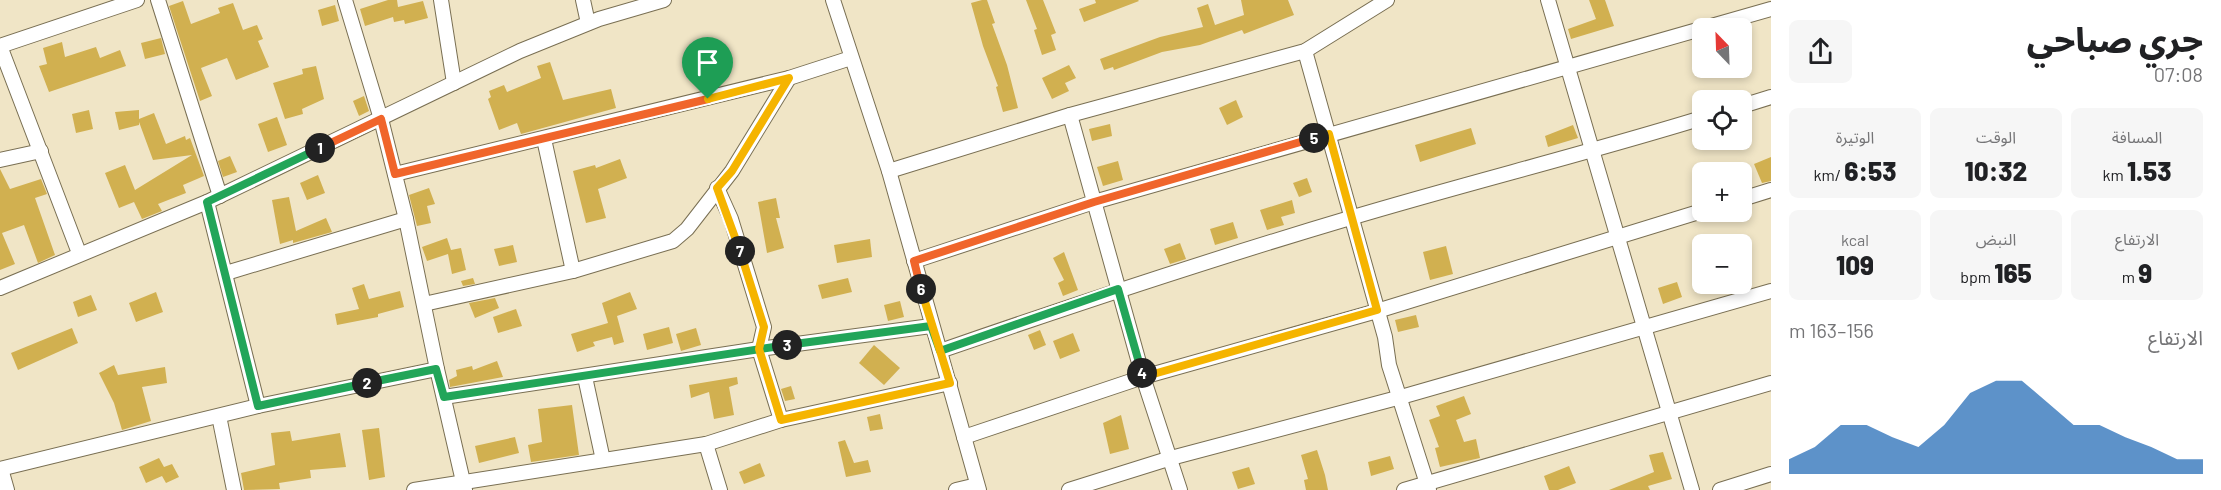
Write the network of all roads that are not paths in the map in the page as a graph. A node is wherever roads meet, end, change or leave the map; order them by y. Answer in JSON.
{"nodes":[{"id":1,"x":91,"y":0,"type":"edge"},
{"id":2,"x":137,"y":0,"type":"edge"},
{"id":3,"x":158,"y":0,"type":"edge"},
{"id":4,"x":345,"y":0,"type":"edge"},
{"id":5,"x":441,"y":0,"type":"edge"},
{"id":6,"x":583,"y":0,"type":"edge"},
{"id":7,"x":664,"y":0,"type":"edge"},
{"id":8,"x":833,"y":0,"type":"edge"},
{"id":9,"x":1387,"y":0,"type":"edge"},
{"id":10,"x":1548,"y":0,"type":"edge"},
{"id":11,"x":1771,"y":9,"type":"edge"},
{"id":12,"x":95,"y":15,"type":"junction"},
{"id":13,"x":588,"y":23,"type":"junction"},
{"id":14,"x":0,"y":46,"type":"edge"},
{"id":15,"x":1305,"y":51,"type":"junction"},
{"id":16,"x":851,"y":58,"type":"junction"},
{"id":17,"x":1568,"y":66,"type":"junction"},
{"id":18,"x":789,"y":78,"type":"junction"},
{"id":19,"x":454,"y":83,"type":"junction"},
{"id":20,"x":1771,"y":97,"type":"edge"},
{"id":21,"x":1752,"y":103,"type":"edge"},
{"id":22,"x":1070,"y":115,"type":"junction"},
{"id":23,"x":381,"y":119,"type":"junction"},
{"id":24,"x":1692,"y":121,"type":"edge"},
{"id":25,"x":1329,"y":134,"type":"junction"},
{"id":26,"x":544,"y":139,"type":"junction"},
{"id":27,"x":40,"y":151,"type":"junction"},
{"id":28,"x":1594,"y":151,"type":"junction"},
{"id":29,"x":0,"y":160,"type":"edge"},
{"id":30,"x":889,"y":171,"type":"junction"},
{"id":31,"x":395,"y":174,"type":"junction"},
{"id":32,"x":717,"y":188,"type":"junction"},
{"id":33,"x":1771,"y":190,"type":"edge"},
{"id":34,"x":1752,"y":196,"type":"edge"},
{"id":35,"x":214,"y":199,"type":"junction"},
{"id":36,"x":1094,"y":202,"type":"junction"},
{"id":37,"x":1692,"y":214,"type":"edge"},
{"id":38,"x":1352,"y":218,"type":"junction"},
{"id":39,"x":406,"y":219,"type":"junction"},
{"id":40,"x":1619,"y":236,"type":"junction"},
{"id":41,"x":79,"y":253,"type":"junction"},
{"id":42,"x":914,"y":261,"type":"junction"},
{"id":43,"x":573,"y":271,"type":"junction"},
{"id":44,"x":226,"y":273,"type":"junction"},
{"id":45,"x":0,"y":288,"type":"edge"},
{"id":46,"x":1118,"y":289,"type":"junction"},
{"id":47,"x":1771,"y":291,"type":"edge"},
{"id":48,"x":424,"y":304,"type":"junction"},
{"id":49,"x":1377,"y":310,"type":"junction"},
{"id":50,"x":1645,"y":325,"type":"junction"},
{"id":51,"x":931,"y":326,"type":"junction"},
{"id":52,"x":759,"y":349,"type":"junction"},
{"id":53,"x":940,"y":351,"type":"junction"},
{"id":54,"x":436,"y":369,"type":"junction"},
{"id":55,"x":585,"y":377,"type":"junction"},
{"id":56,"x":1143,"y":377,"type":"junction"},
{"id":57,"x":950,"y":383,"type":"junction"},
{"id":58,"x":1771,"y":383,"type":"edge"},
{"id":59,"x":444,"y":397,"type":"junction"},
{"id":60,"x":1401,"y":397,"type":"junction"},
{"id":61,"x":258,"y":406,"type":"junction"},
{"id":62,"x":1669,"y":411,"type":"junction"},
{"id":63,"x":219,"y":416,"type":"junction"},
{"id":64,"x":781,"y":420,"type":"junction"},
{"id":65,"x":964,"y":437,"type":"junction"},
{"id":66,"x":706,"y":444,"type":"junction"},
{"id":67,"x":1171,"y":458,"type":"junction"},
{"id":68,"x":603,"y":460,"type":"junction"},
{"id":69,"x":1,"y":469,"type":"edge"},
{"id":70,"x":1771,"y":474,"type":"edge"},
{"id":71,"x":465,"y":487,"type":"edge"},
{"id":72,"x":1428,"y":487,"type":"edge"},
{"id":73,"x":978,"y":488,"type":"edge"},
{"id":74,"x":7,"y":490,"type":"edge"},
{"id":75,"x":234,"y":490,"type":"edge"},
{"id":76,"x":414,"y":490,"type":"edge"},
{"id":77,"x":720,"y":490,"type":"edge"},
{"id":78,"x":956,"y":490,"type":"edge"},
{"id":79,"x":1069,"y":490,"type":"edge"},
{"id":80,"x":1180,"y":490,"type":"edge"},
{"id":81,"x":1404,"y":490,"type":"edge"},
{"id":82,"x":1692,"y":490,"type":"edge"},
{"id":83,"x":1720,"y":490,"type":"edge"}],
"edges":[{"from":1,"to":12,"type":"street"},
{"from":2,"to":12,"type":"street"},
{"from":3,"to":35,"type":"street"},
{"from":4,"to":23,"type":"street"},
{"from":5,"to":19,"type":"street"},
{"from":6,"to":13,"type":"street"},
{"from":7,"to":13,"type":"street"},
{"from":8,"to":16,"type":"street"},
{"from":9,"to":15,"type":"street"},
{"from":10,"to":17,"type":"street"},
{"from":11,"to":17,"type":"street"},
{"from":12,"to":14,"type":"street"},
{"from":13,"to":19,"type":"street"},
{"from":14,"to":27,"type":"street"},
{"from":15,"to":22,"type":"street"},
{"from":15,"to":25,"type":"street"},
{"from":16,"to":18,"type":"street"},
{"from":16,"to":30,"type":"street"},
{"from":17,"to":25,"type":"street"},
{"from":17,"to":28,"type":"street"},
{"from":18,"to":26,"type":"street"},
{"from":18,"to":32,"type":"street"},
{"from":19,"to":23,"type":"street"},
{"from":20,"to":21,"type":"street"},
{"from":22,"to":30,"type":"street"},
{"from":22,"to":36,"type":"street"},
{"from":23,"to":31,"type":"street"},
{"from":23,"to":35,"type":"street"},
{"from":24,"to":28,"type":"street"},
{"from":25,"to":36,"type":"street"},
{"from":25,"to":38,"type":"street"},
{"from":26,"to":31,"type":"street"},
{"from":26,"to":43,"type":"street"},
{"from":27,"to":29,"type":"street"},
{"from":27,"to":41,"type":"street"},
{"from":28,"to":38,"type":"street"},
{"from":28,"to":40,"type":"street"},
{"from":30,"to":42,"type":"street"},
{"from":31,"to":39,"type":"street"},
{"from":32,"to":43,"type":"street"},
{"from":32,"to":52,"type":"street"},
{"from":33,"to":34,"type":"street"},
{"from":35,"to":41,"type":"street"},
{"from":35,"to":44,"type":"street"},
{"from":36,"to":42,"type":"street"},
{"from":36,"to":46,"type":"street"},
{"from":37,"to":40,"type":"street"},
{"from":38,"to":46,"type":"street"},
{"from":38,"to":49,"type":"street"},
{"from":39,"to":44,"type":"street"},
{"from":39,"to":48,"type":"street"},
{"from":40,"to":49,"type":"street"},
{"from":40,"to":50,"type":"street"},
{"from":41,"to":45,"type":"street"},
{"from":42,"to":51,"type":"street"},
{"from":43,"to":48,"type":"street"},
{"from":44,"to":61,"type":"street"},
{"from":46,"to":53,"type":"street"},
{"from":46,"to":56,"type":"street"},
{"from":47,"to":50,"type":"street"},
{"from":48,"to":54,"type":"street"},
{"from":49,"to":56,"type":"street"},
{"from":49,"to":60,"type":"street"},
{"from":50,"to":60,"type":"street"},
{"from":50,"to":62,"type":"street"},
{"from":51,"to":52,"type":"street"},
{"from":51,"to":53,"type":"street"},
{"from":52,"to":55,"type":"street"},
{"from":52,"to":64,"type":"street"},
{"from":53,"to":57,"type":"street"},
{"from":54,"to":59,"type":"street"},
{"from":54,"to":61,"type":"street"},
{"from":55,"to":59,"type":"street"},
{"from":55,"to":68,"type":"street"},
{"from":56,"to":65,"type":"street"},
{"from":56,"to":67,"type":"street"},
{"from":57,"to":64,"type":"street"},
{"from":57,"to":65,"type":"street"},
{"from":58,"to":62,"type":"street"},
{"from":59,"to":71,"type":"street"},
{"from":60,"to":67,"type":"street"},
{"from":60,"to":72,"type":"street"},
{"from":61,"to":63,"type":"street"},
{"from":62,"to":72,"type":"street"},
{"from":62,"to":82,"type":"street"},
{"from":63,"to":69,"type":"street"},
{"from":63,"to":75,"type":"street"},
{"from":64,"to":66,"type":"street"},
{"from":65,"to":73,"type":"street"},
{"from":66,"to":68,"type":"street"},
{"from":66,"to":77,"type":"street"},
{"from":67,"to":79,"type":"street"},
{"from":67,"to":80,"type":"street"},
{"from":68,"to":71,"type":"street"},
{"from":69,"to":74,"type":"street"},
{"from":70,"to":83,"type":"street"},
{"from":71,"to":76,"type":"street"},
{"from":72,"to":81,"type":"street"},
{"from":73,"to":78,"type":"street"}]}
